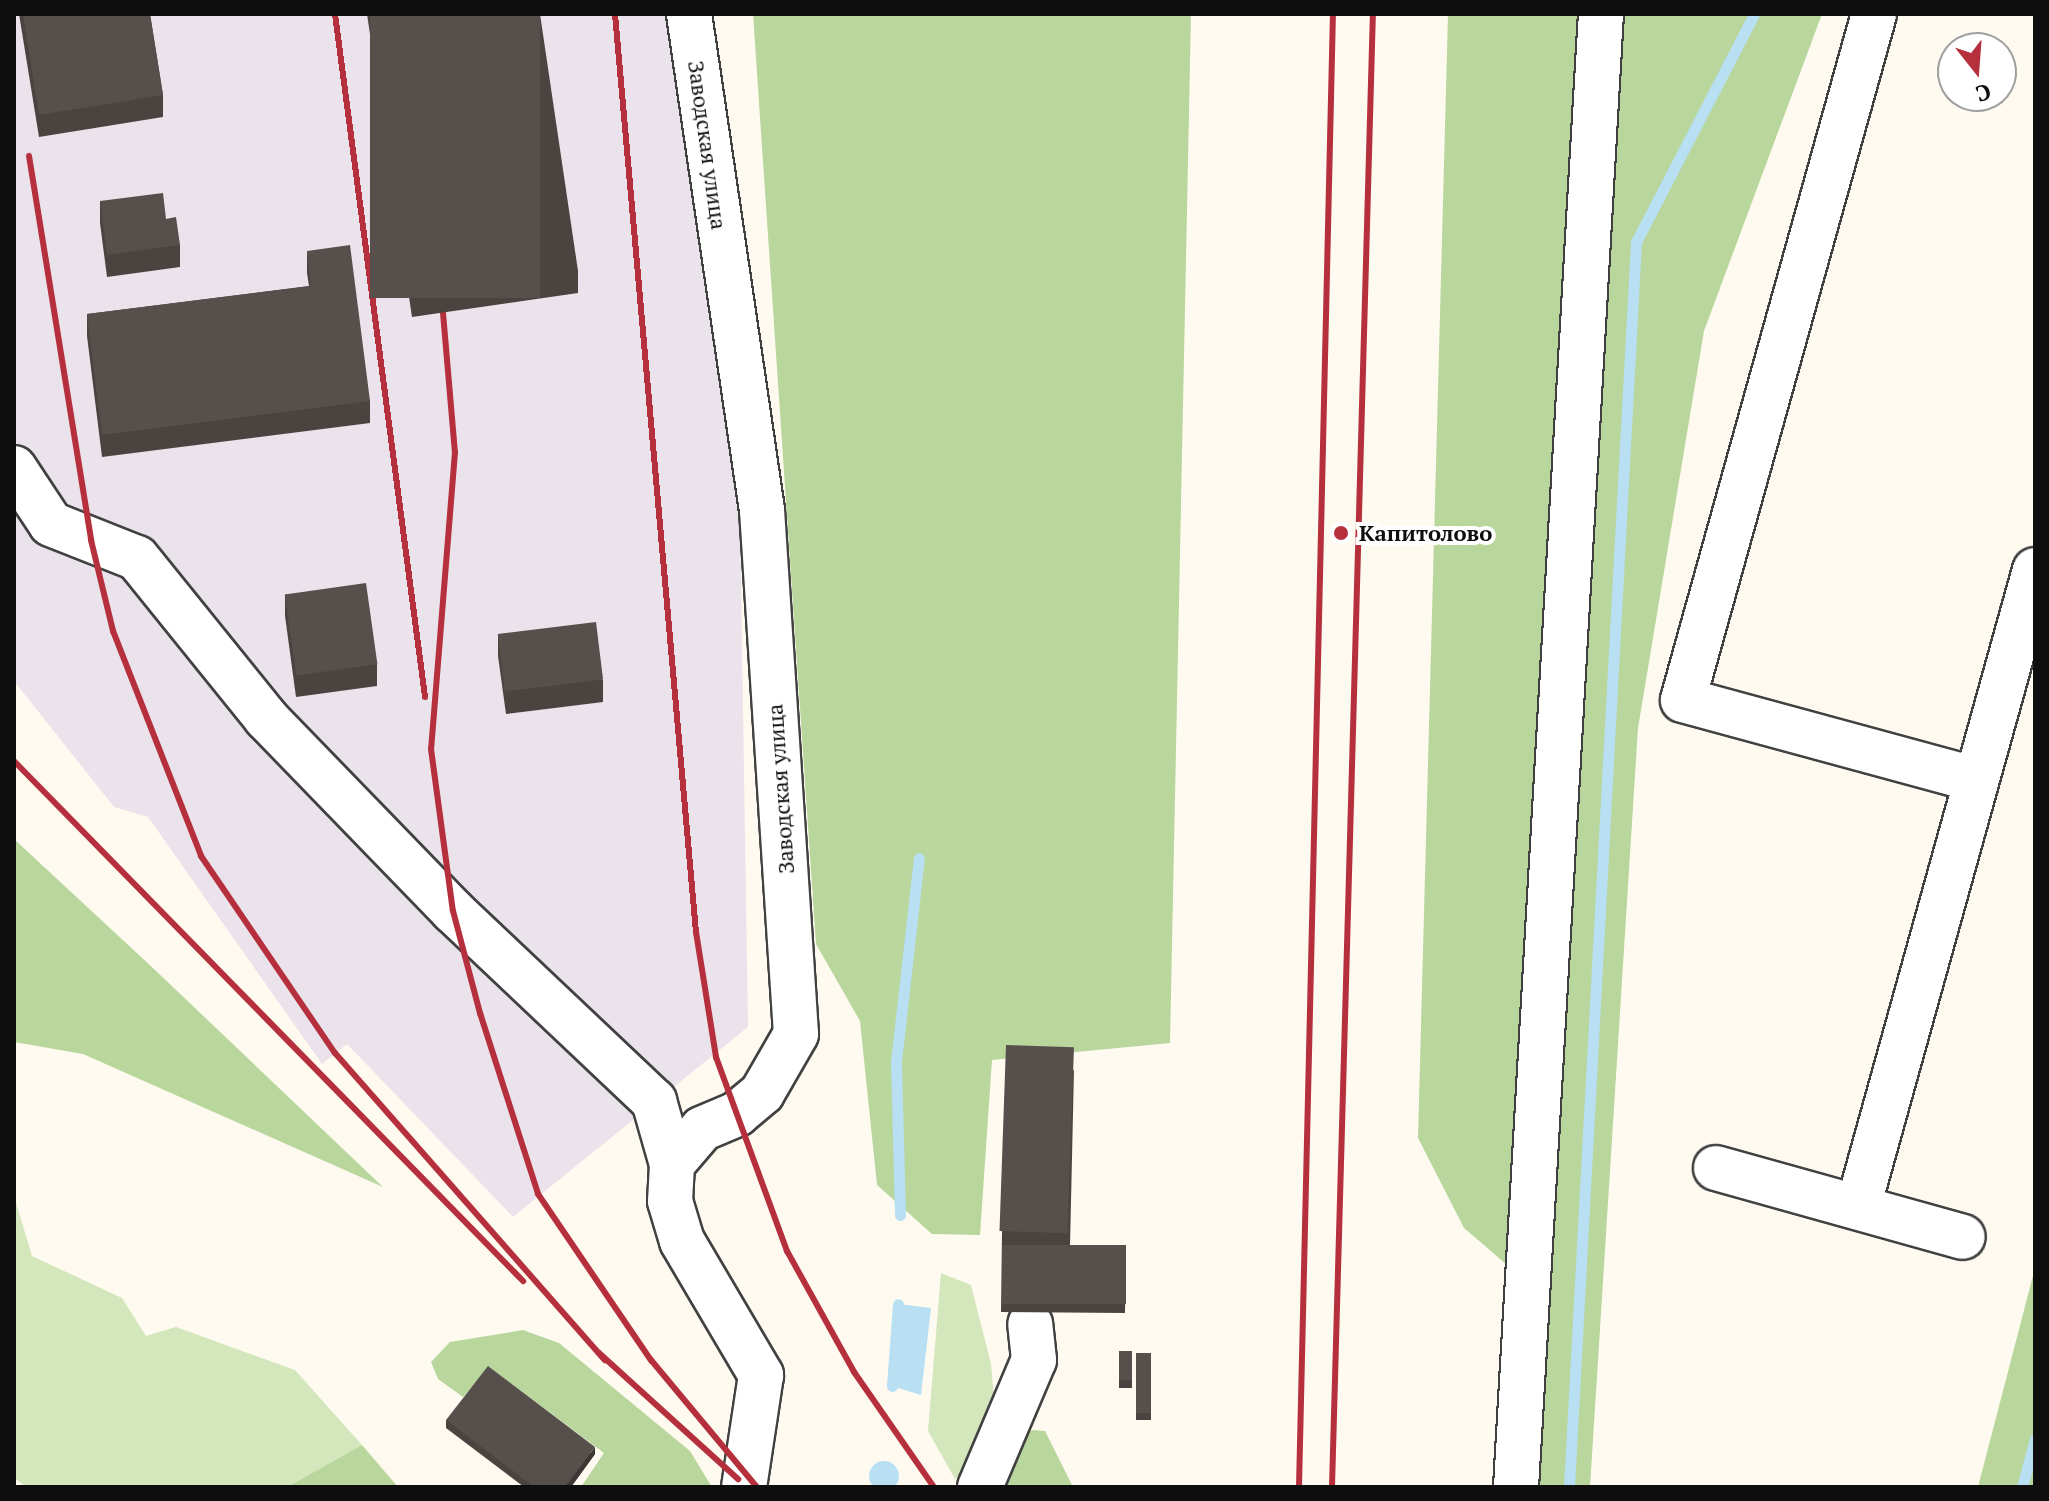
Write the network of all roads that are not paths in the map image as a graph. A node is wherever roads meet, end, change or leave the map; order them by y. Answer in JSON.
{"nodes":[{"id":1,"x":689,"y":14,"type":"edge"},
{"id":2,"x":1601,"y":14,"type":"edge"},
{"id":3,"x":1874,"y":14,"type":"edge"},
{"id":4,"x":14,"y":468,"type":"edge"},
{"id":5,"x":2035,"y":570,"type":"edge"},
{"id":6,"x":1973,"y":779,"type":"junction"},
{"id":7,"x":672,"y":1164,"type":"junction"},
{"id":8,"x":1716,"y":1168,"type":"dead end"},
{"id":9,"x":1858,"y":1207,"type":"junction"},
{"id":10,"x":1963,"y":1237,"type":"dead end"},
{"id":11,"x":1030,"y":1324,"type":"dead end"},
{"id":12,"x":744,"y":1487,"type":"edge"},
{"id":13,"x":980,"y":1487,"type":"edge"},
{"id":14,"x":1516,"y":1487,"type":"edge"}],
"edges":[{"from":1,"to":7,"type":"street","name":"Заводская улица"},
{"from":2,"to":14,"type":"street"},
{"from":3,"to":6,"type":"street"},
{"from":4,"to":7,"type":"street"},
{"from":5,"to":6,"type":"street"},
{"from":6,"to":9,"type":"street"},
{"from":7,"to":12,"type":"street"},
{"from":8,"to":9,"type":"street"},
{"from":9,"to":10,"type":"street"},
{"from":11,"to":13,"type":"street"}]}
